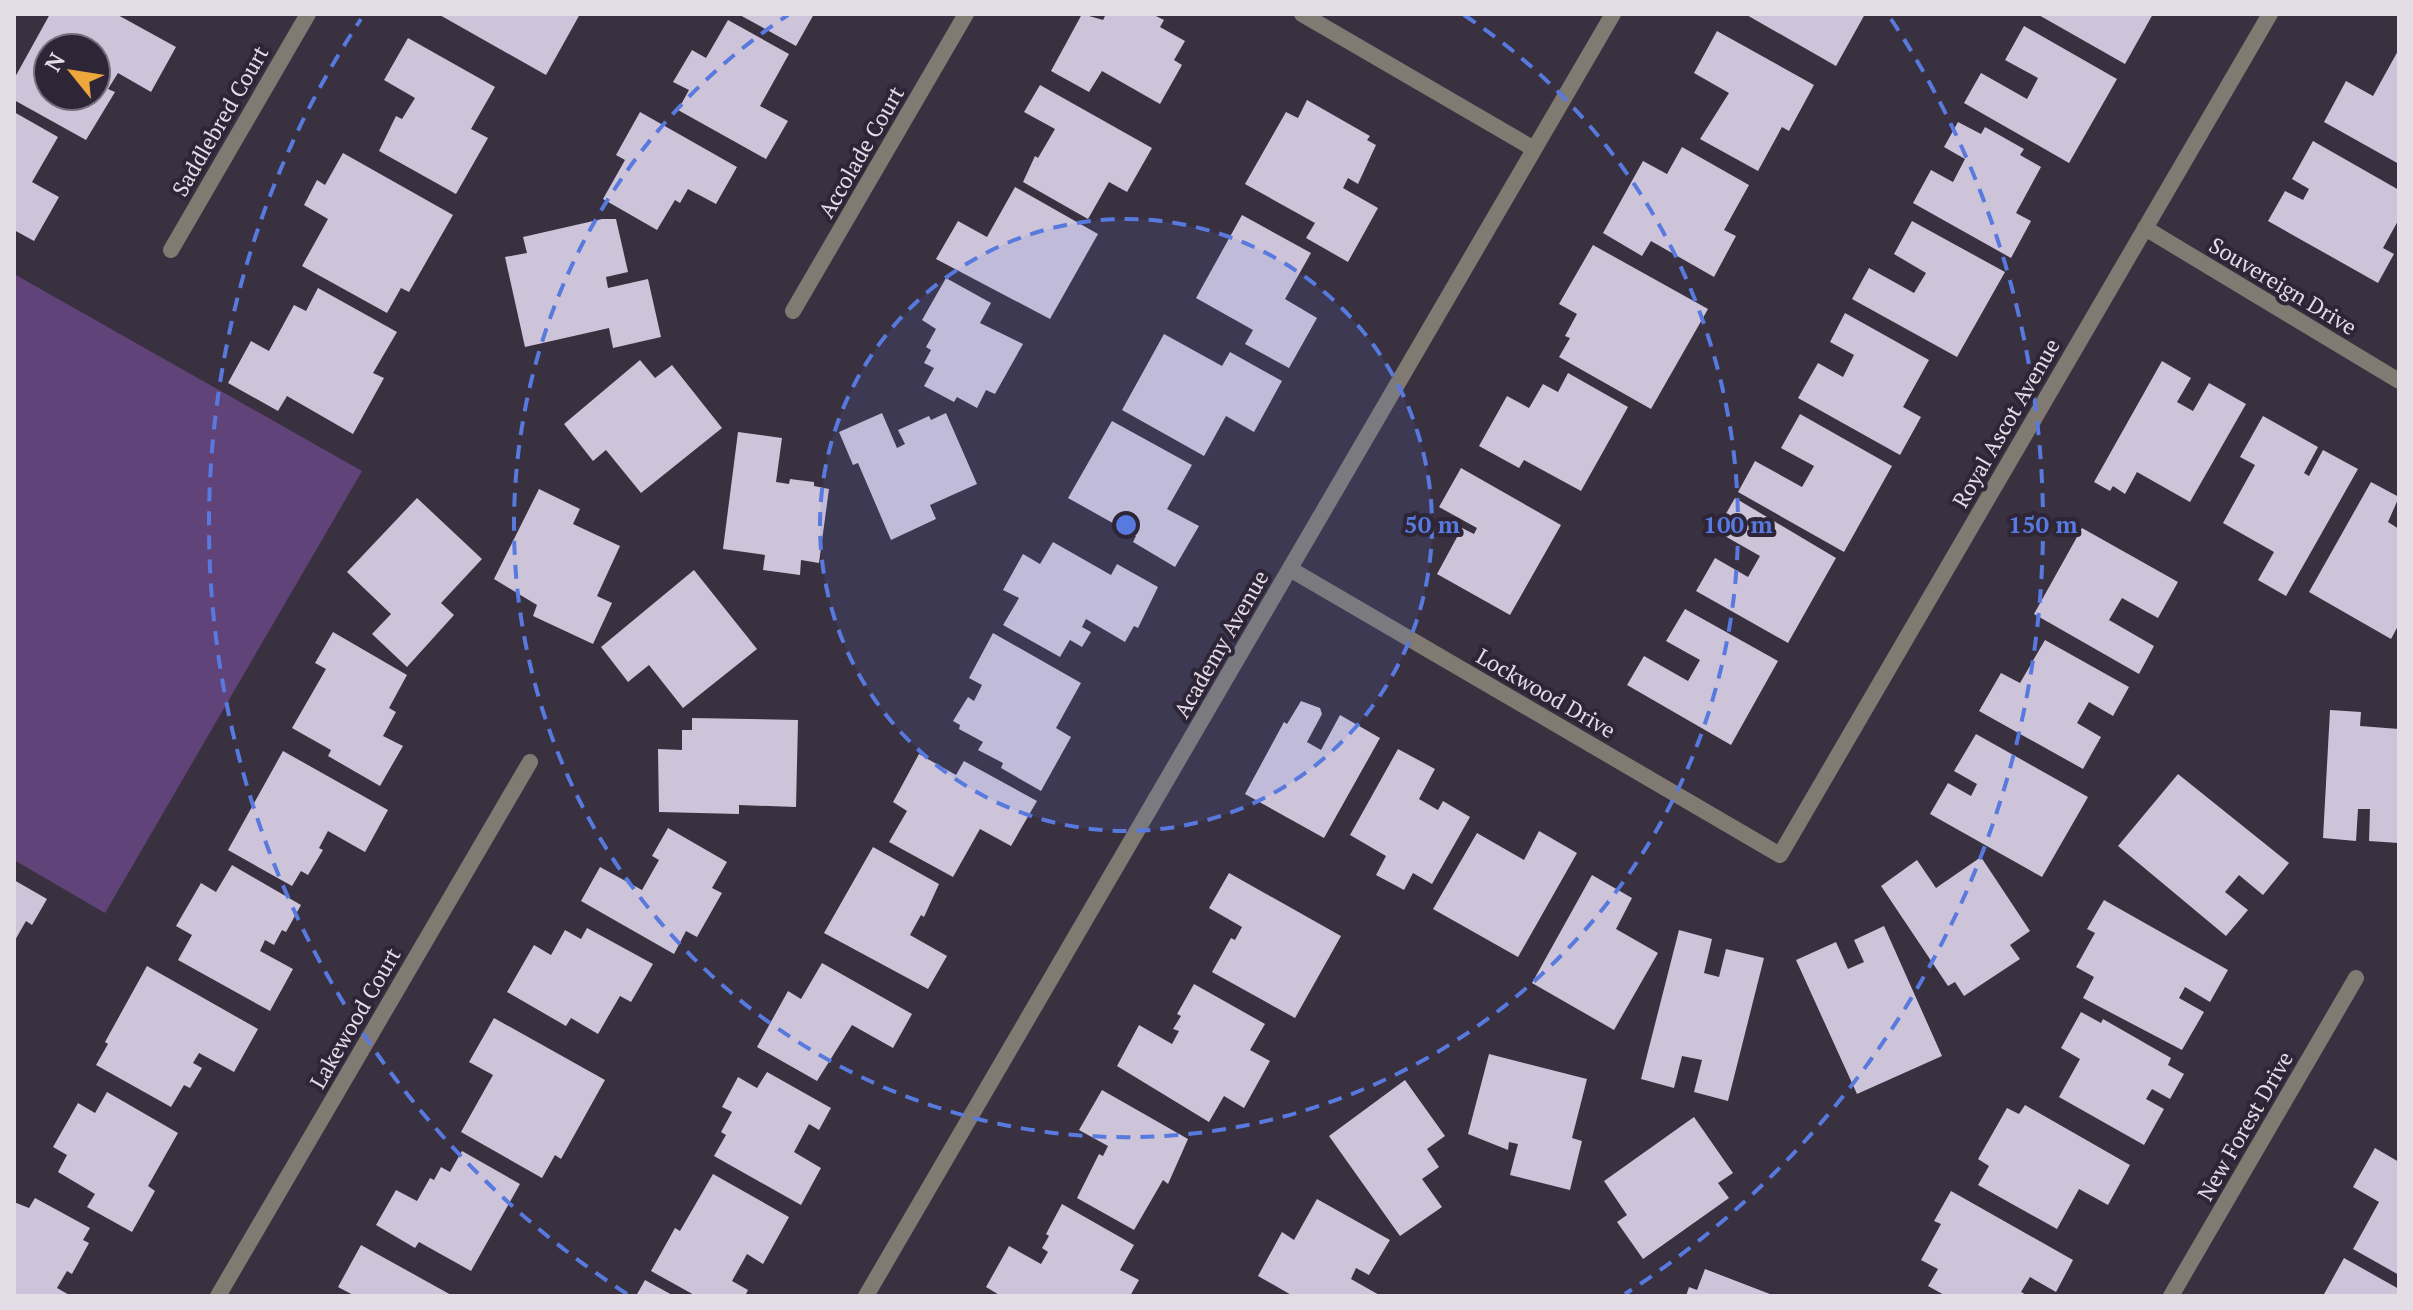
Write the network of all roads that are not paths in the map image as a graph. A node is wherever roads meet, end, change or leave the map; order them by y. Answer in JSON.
{"nodes":[{"id":1,"x":308,"y":14,"type":"edge"},
{"id":2,"x":966,"y":14,"type":"edge"},
{"id":3,"x":1302,"y":14,"type":"edge"},
{"id":4,"x":1613,"y":14,"type":"edge"},
{"id":5,"x":2270,"y":14,"type":"edge"},
{"id":6,"x":1534,"y":149,"type":"junction"},
{"id":7,"x":2145,"y":228,"type":"junction"},
{"id":8,"x":171,"y":250,"type":"dead end"},
{"id":9,"x":793,"y":311,"type":"dead end"},
{"id":10,"x":2399,"y":381,"type":"edge"},
{"id":11,"x":1290,"y":569,"type":"junction"},
{"id":12,"x":530,"y":762,"type":"dead end"},
{"id":13,"x":1780,"y":855,"type":"joint"},
{"id":14,"x":2356,"y":978,"type":"dead end"},
{"id":15,"x":218,"y":1296,"type":"edge"},
{"id":16,"x":866,"y":1296,"type":"edge"},
{"id":17,"x":2171,"y":1296,"type":"edge"}],
"edges":[{"from":1,"to":8,"type":"street","name":"Saddlebred Court"},
{"from":2,"to":9,"type":"street","name":"Accolade Court"},
{"from":3,"to":6,"type":"street"},
{"from":4,"to":6,"type":"street","name":"Academy Avenue"},
{"from":5,"to":7,"type":"street","name":"Royal Ascot Avenue"},
{"from":6,"to":11,"type":"street","name":"Academy Avenue"},
{"from":7,"to":10,"type":"street","name":"Souvereign Drive"},
{"from":7,"to":13,"type":"street","name":"Royal Ascot Avenue"},
{"from":11,"to":13,"type":"street","name":"Lockwood Drive"},
{"from":11,"to":16,"type":"street","name":"Academy Avenue"},
{"from":12,"to":15,"type":"street","name":"Lakewood Court"},
{"from":14,"to":17,"type":"street","name":"New Forest Drive"}]}
